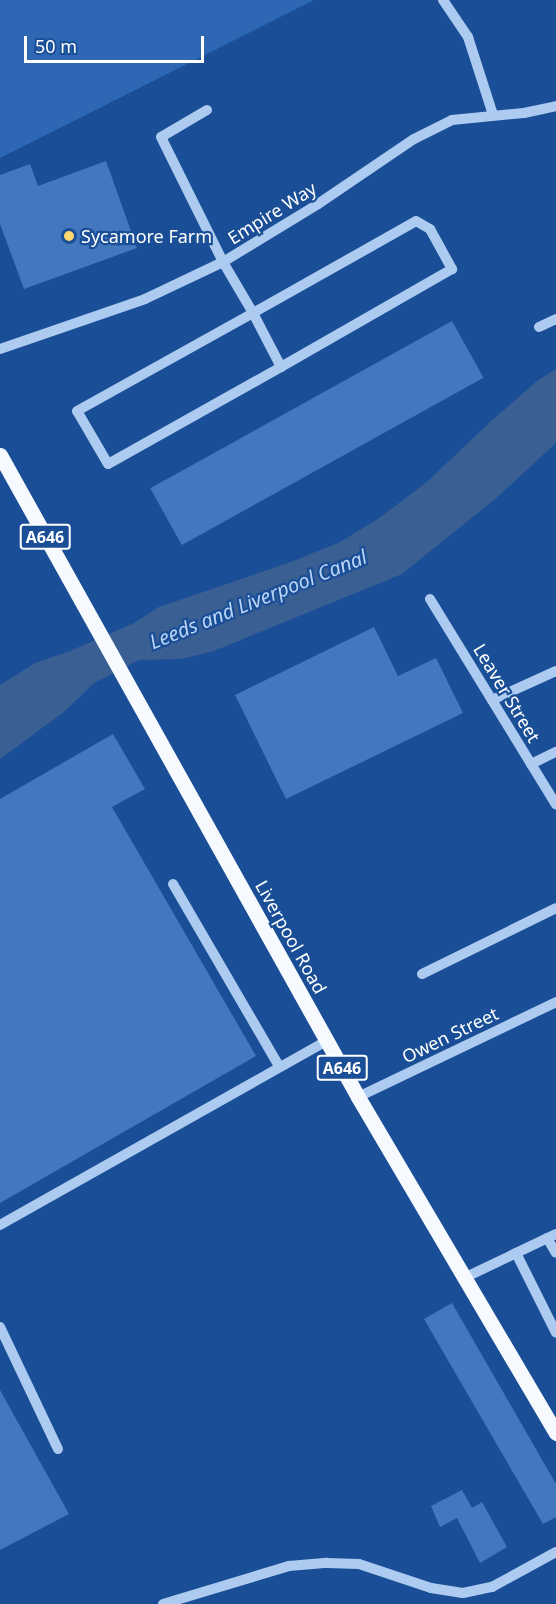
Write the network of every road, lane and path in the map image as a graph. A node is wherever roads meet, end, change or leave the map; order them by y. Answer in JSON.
{"nodes":[{"id":1,"x":443,"y":0,"type":"edge"},
{"id":2,"x":556,"y":106,"type":"edge"},
{"id":3,"x":207,"y":110,"type":"dead end"},
{"id":4,"x":493,"y":115,"type":"junction"},
{"id":5,"x":223,"y":262,"type":"junction"},
{"id":6,"x":254,"y":314,"type":"junction"},
{"id":7,"x":556,"y":319,"type":"edge"},
{"id":8,"x":539,"y":327,"type":"dead end"},
{"id":9,"x":0,"y":350,"type":"edge"},
{"id":10,"x":281,"y":367,"type":"junction"},
{"id":11,"x":0,"y":455,"type":"edge"},
{"id":12,"x":430,"y":599,"type":"dead end"},
{"id":13,"x":556,"y":671,"type":"edge"},
{"id":14,"x":492,"y":700,"type":"junction"},
{"id":15,"x":556,"y":752,"type":"edge"},
{"id":16,"x":531,"y":764,"type":"junction"},
{"id":17,"x":556,"y":805,"type":"edge"},
{"id":18,"x":173,"y":884,"type":"dead end"},
{"id":19,"x":556,"y":908,"type":"edge"},
{"id":20,"x":422,"y":974,"type":"dead end"},
{"id":21,"x":556,"y":1002,"type":"edge"},
{"id":22,"x":327,"y":1041,"type":"junction"},
{"id":23,"x":279,"y":1066,"type":"junction"},
{"id":24,"x":358,"y":1097,"type":"junction"},
{"id":25,"x":0,"y":1225,"type":"edge"},
{"id":26,"x":552,"y":1236,"type":"edge"},
{"id":27,"x":516,"y":1254,"type":"junction"},
{"id":28,"x":556,"y":1254,"type":"edge"},
{"id":29,"x":464,"y":1278,"type":"junction"},
{"id":30,"x":0,"y":1327,"type":"edge"},
{"id":31,"x":556,"y":1333,"type":"edge"},
{"id":32,"x":556,"y":1433,"type":"edge"},
{"id":33,"x":58,"y":1449,"type":"dead end"},
{"id":34,"x":556,"y":1552,"type":"edge"},
{"id":35,"x":163,"y":1604,"type":"edge"}],
"edges":[{"from":1,"to":4,"type":"street"},
{"from":2,"to":4,"type":"street","name":"Empire Way"},
{"from":3,"to":5,"type":"street"},
{"from":4,"to":5,"type":"street","name":"Empire Way"},
{"from":5,"to":6,"type":"street"},
{"from":5,"to":9,"type":"street","name":"Empire Way"},
{"from":6,"to":10,"type":"street"},
{"from":6,"to":10,"type":"street"},
{"from":6,"to":10,"type":"street"},
{"from":7,"to":8,"type":"street"},
{"from":11,"to":22,"type":"main road","name":"Liverpool Road","number":"A646"},
{"from":12,"to":14,"type":"street","name":"Leaver Street"},
{"from":13,"to":14,"type":"street"},
{"from":14,"to":16,"type":"street","name":"Leaver Street"},
{"from":15,"to":16,"type":"street"},
{"from":16,"to":17,"type":"street","name":"Leaver Street"},
{"from":18,"to":23,"type":"street"},
{"from":19,"to":20,"type":"street"},
{"from":21,"to":24,"type":"street","name":"Owen Street"},
{"from":22,"to":23,"type":"street"},
{"from":22,"to":24,"type":"main road","name":"Liverpool Road","number":"A646"},
{"from":23,"to":25,"type":"street"},
{"from":24,"to":29,"type":"main road","name":"Liverpool Road","number":"A646"},
{"from":26,"to":27,"type":"street"},
{"from":26,"to":28,"type":"street"},
{"from":27,"to":29,"type":"street"},
{"from":27,"to":31,"type":"street"},
{"from":29,"to":32,"type":"main road","name":"Liverpool Road","number":"A646"},
{"from":30,"to":33,"type":"street"},
{"from":34,"to":35,"type":"street"}]}
